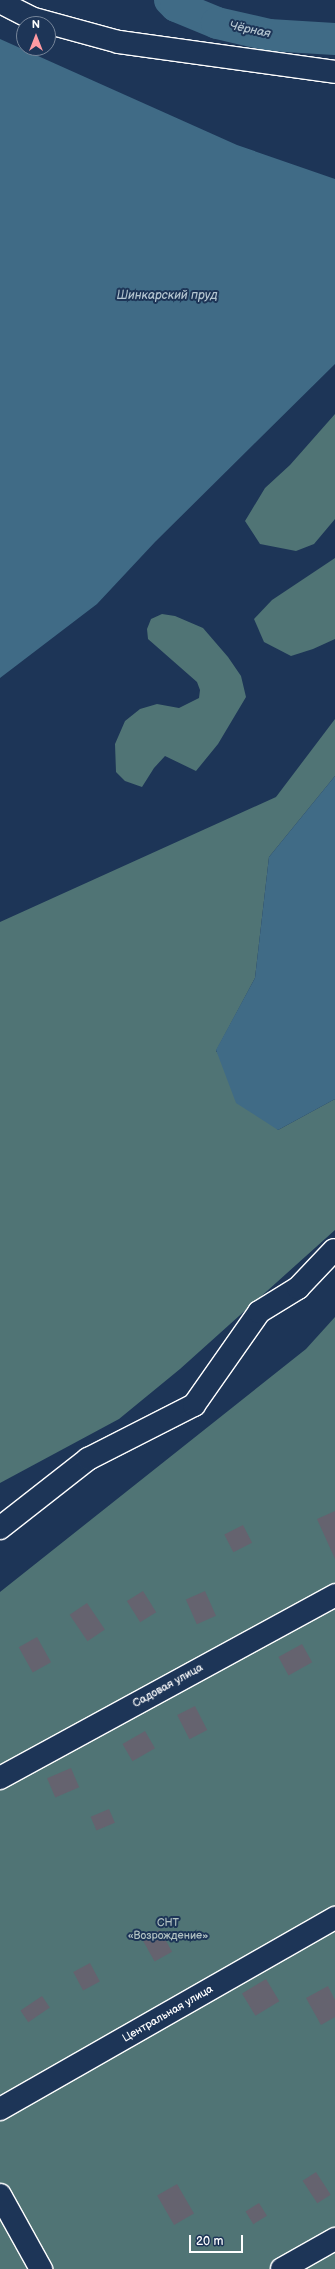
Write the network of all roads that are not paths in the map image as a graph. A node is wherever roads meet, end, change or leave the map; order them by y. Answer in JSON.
{"nodes":[{"id":1,"x":0,"y":2,"type":"edge"},
{"id":2,"x":335,"y":72,"type":"edge"},
{"id":3,"x":334,"y":1250,"type":"dead end"},
{"id":4,"x":0,"y":1528,"type":"edge"},
{"id":5,"x":335,"y":1595,"type":"edge"},
{"id":6,"x":0,"y":1778,"type":"edge"},
{"id":7,"x":335,"y":1918,"type":"edge"},
{"id":8,"x":0,"y":2109,"type":"edge"},
{"id":9,"x":0,"y":2195,"type":"edge"},
{"id":10,"x":335,"y":2239,"type":"edge"},
{"id":11,"x":40,"y":2269,"type":"edge"},
{"id":12,"x":282,"y":2269,"type":"edge"}],
"edges":[{"from":1,"to":2,"type":"street"},
{"from":3,"to":4,"type":"street"},
{"from":5,"to":6,"type":"street","name":"Садовая улица"},
{"from":7,"to":8,"type":"street","name":"Центральная улица"},
{"from":9,"to":11,"type":"street"},
{"from":10,"to":12,"type":"street"}]}
